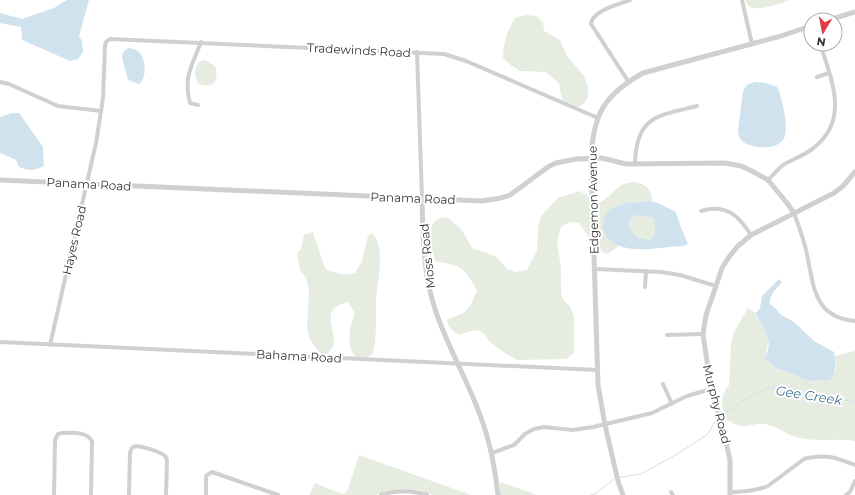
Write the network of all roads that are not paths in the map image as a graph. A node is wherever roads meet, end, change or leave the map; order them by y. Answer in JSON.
{"nodes":[{"id":1,"x":630,"y":0,"type":"edge"},
{"id":2,"x":742,"y":0,"type":"edge"},
{"id":3,"x":855,"y":12,"type":"edge"},
{"id":4,"x":843,"y":16,"type":"edge"},
{"id":5,"x":803,"y":28,"type":"edge"},
{"id":6,"x":108,"y":40,"type":"joint"},
{"id":7,"x":201,"y":42,"type":"junction"},
{"id":8,"x":752,"y":44,"type":"junction"},
{"id":9,"x":417,"y":52,"type":"junction"},
{"id":10,"x":822,"y":52,"type":"edge"},
{"id":11,"x":829,"y":73,"type":"junction"},
{"id":12,"x":817,"y":77,"type":"dead end"},
{"id":13,"x":628,"y":81,"type":"junction"},
{"id":14,"x":0,"y":82,"type":"edge"},
{"id":15,"x":198,"y":105,"type":"dead end"},
{"id":16,"x":697,"y":106,"type":"dead end"},
{"id":17,"x":101,"y":111,"type":"junction"},
{"id":18,"x":598,"y":118,"type":"junction"},
{"id":19,"x":591,"y":159,"type":"junction"},
{"id":20,"x":635,"y":164,"type":"junction"},
{"id":21,"x":855,"y":172,"type":"edge"},
{"id":22,"x":0,"y":180,"type":"edge"},
{"id":23,"x":768,"y":180,"type":"junction"},
{"id":24,"x":86,"y":184,"type":"junction"},
{"id":25,"x":422,"y":198,"type":"junction"},
{"id":26,"x":702,"y":211,"type":"dead end"},
{"id":27,"x":794,"y":213,"type":"junction"},
{"id":28,"x":751,"y":235,"type":"junction"},
{"id":29,"x":595,"y":269,"type":"junction"},
{"id":30,"x":646,"y":271,"type":"junction"},
{"id":31,"x":716,"y":286,"type":"junction"},
{"id":32,"x":644,"y":287,"type":"dead end"},
{"id":33,"x":855,"y":321,"type":"edge"},
{"id":34,"x":703,"y":334,"type":"junction"},
{"id":35,"x":667,"y":335,"type":"dead end"},
{"id":36,"x":0,"y":342,"type":"edge"},
{"id":37,"x":50,"y":345,"type":"junction"},
{"id":38,"x":458,"y":363,"type":"junction"},
{"id":39,"x":597,"y":370,"type":"junction"},
{"id":40,"x":663,"y":384,"type":"dead end"},
{"id":41,"x":711,"y":389,"type":"junction"},
{"id":42,"x":672,"y":404,"type":"junction"},
{"id":43,"x":605,"y":425,"type":"junction"},
{"id":44,"x":492,"y":453,"type":"junction"},
{"id":45,"x":855,"y":465,"type":"edge"},
{"id":46,"x":855,"y":481,"type":"edge"},
{"id":47,"x":730,"y":493,"type":"edge"},
{"id":48,"x":54,"y":495,"type":"edge"},
{"id":49,"x":91,"y":495,"type":"edge"},
{"id":50,"x":129,"y":495,"type":"edge"},
{"id":51,"x":166,"y":495,"type":"edge"},
{"id":52,"x":206,"y":495,"type":"edge"},
{"id":53,"x":278,"y":495,"type":"edge"},
{"id":54,"x":381,"y":495,"type":"edge"},
{"id":55,"x":427,"y":495,"type":"edge"},
{"id":56,"x":498,"y":495,"type":"edge"},
{"id":57,"x":623,"y":495,"type":"edge"},
{"id":58,"x":846,"y":495,"type":"edge"}],
"edges":[{"from":1,"to":13,"type":"street"},
{"from":2,"to":8,"type":"street"},
{"from":3,"to":4,"type":"street"},
{"from":5,"to":8,"type":"street","name":"Edgemon Avenue"},
{"from":6,"to":7,"type":"street","name":"Tradewinds Road"},
{"from":6,"to":17,"type":"street","name":"Hayes Road"},
{"from":7,"to":9,"type":"street","name":"Tradewinds Road"},
{"from":7,"to":15,"type":"street"},
{"from":8,"to":13,"type":"street","name":"Edgemon Avenue"},
{"from":9,"to":18,"type":"street","name":"Tradewinds Road"},
{"from":9,"to":25,"type":"street","name":"Moss Road"},
{"from":10,"to":11,"type":"street"},
{"from":11,"to":12,"type":"street"},
{"from":11,"to":23,"type":"street"},
{"from":13,"to":18,"type":"street","name":"Edgemon Avenue"},
{"from":14,"to":17,"type":"street"},
{"from":16,"to":20,"type":"street"},
{"from":17,"to":24,"type":"street","name":"Hayes Road"},
{"from":18,"to":19,"type":"street","name":"Edgemon Avenue"},
{"from":19,"to":20,"type":"street","name":"Panama Road"},
{"from":19,"to":25,"type":"street","name":"Panama Road"},
{"from":19,"to":29,"type":"street","name":"Edgemon Avenue"},
{"from":20,"to":23,"type":"street","name":"Panama Road"},
{"from":21,"to":27,"type":"street","name":"Murphy Road"},
{"from":22,"to":24,"type":"street","name":"Panama Road"},
{"from":23,"to":27,"type":"street","name":"Panama Road"},
{"from":24,"to":25,"type":"street","name":"Panama Road"},
{"from":24,"to":37,"type":"street","name":"Hayes Road"},
{"from":25,"to":38,"type":"street","name":"Moss Road"},
{"from":26,"to":28,"type":"street"},
{"from":27,"to":28,"type":"street","name":"Murphy Road"},
{"from":27,"to":33,"type":"street"},
{"from":28,"to":31,"type":"street","name":"Murphy Road"},
{"from":29,"to":30,"type":"street"},
{"from":29,"to":39,"type":"street","name":"Edgemon Avenue"},
{"from":30,"to":31,"type":"street"},
{"from":30,"to":32,"type":"street"},
{"from":31,"to":34,"type":"street","name":"Murphy Road"},
{"from":34,"to":35,"type":"street"},
{"from":34,"to":41,"type":"street","name":"Murphy Road"},
{"from":36,"to":37,"type":"street","name":"Bahama Road"},
{"from":37,"to":38,"type":"street","name":"Bahama Road"},
{"from":38,"to":39,"type":"street","name":"Bahama Road"},
{"from":38,"to":44,"type":"street","name":"Moss Road"},
{"from":39,"to":43,"type":"street","name":"Edgemon Avenue"},
{"from":40,"to":42,"type":"street"},
{"from":41,"to":42,"type":"street"},
{"from":41,"to":47,"type":"street","name":"Murphy Road"},
{"from":42,"to":43,"type":"street"},
{"from":43,"to":44,"type":"street"},
{"from":43,"to":57,"type":"street","name":"Edgemon Avenue"},
{"from":44,"to":56,"type":"street","name":"Moss Road"},
{"from":45,"to":47,"type":"street"},
{"from":46,"to":58,"type":"street"},
{"from":48,"to":49,"type":"street"},
{"from":50,"to":51,"type":"street"},
{"from":52,"to":53,"type":"street"},
{"from":54,"to":55,"type":"street"}]}
